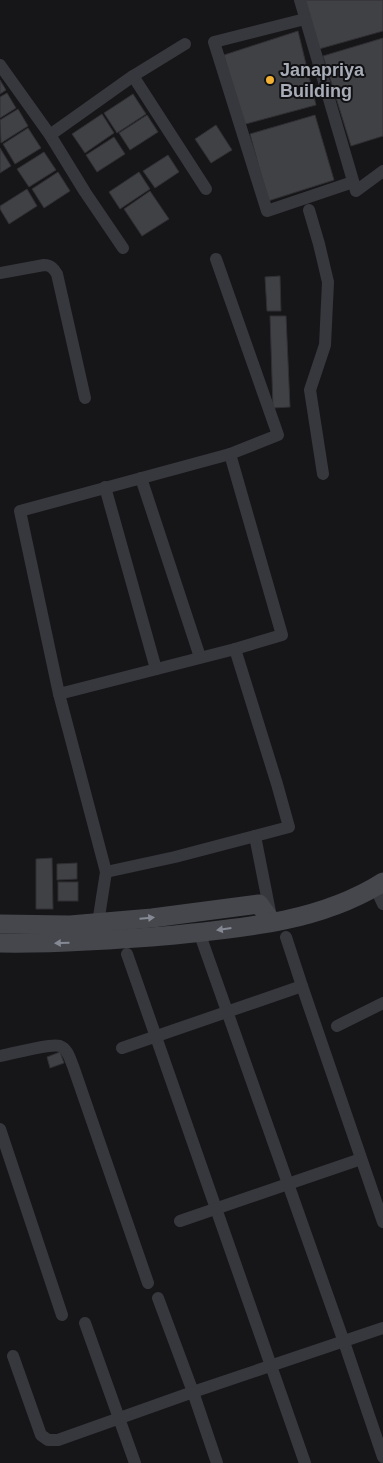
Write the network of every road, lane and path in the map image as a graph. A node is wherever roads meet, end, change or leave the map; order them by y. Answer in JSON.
{"nodes":[{"id":1,"x":300,"y":0,"type":"edge"},
{"id":2,"x":305,"y":19,"type":"junction"},
{"id":3,"x":185,"y":44,"type":"dead end"},
{"id":4,"x":0,"y":64,"type":"edge"},
{"id":5,"x":133,"y":76,"type":"junction"},
{"id":6,"x":50,"y":135,"type":"junction"},
{"id":7,"x":383,"y":171,"type":"edge"},
{"id":8,"x":353,"y":182,"type":"junction"},
{"id":9,"x":206,"y":189,"type":"dead end"},
{"id":10,"x":309,"y":210,"type":"dead end"},
{"id":11,"x":122,"y":248,"type":"dead end"},
{"id":12,"x":216,"y":259,"type":"dead end"},
{"id":13,"x":0,"y":273,"type":"edge"},
{"id":14,"x":85,"y":398,"type":"dead end"},
{"id":15,"x":230,"y":454,"type":"junction"},
{"id":16,"x":323,"y":474,"type":"dead end"},
{"id":17,"x":141,"y":478,"type":"junction"},
{"id":18,"x":105,"y":487,"type":"junction"},
{"id":19,"x":235,"y":649,"type":"junction"},
{"id":20,"x":200,"y":657,"type":"junction"},
{"id":21,"x":156,"y":669,"type":"junction"},
{"id":22,"x":59,"y":694,"type":"junction"},
{"id":23,"x":255,"y":836,"type":"junction"},
{"id":24,"x":106,"y":872,"type":"junction"},
{"id":25,"x":379,"y":885,"type":"edge"},
{"id":26,"x":383,"y":904,"type":"edge"},
{"id":27,"x":272,"y":922,"type":"junction"},
{"id":28,"x":0,"y":924,"type":"edge"},
{"id":29,"x":98,"y":932,"type":"junction"},
{"id":30,"x":199,"y":932,"type":"junction"},
{"id":31,"x":286,"y":937,"type":"dead end"},
{"id":32,"x":0,"y":943,"type":"edge"},
{"id":33,"x":127,"y":954,"type":"dead end"},
{"id":34,"x":302,"y":986,"type":"junction"},
{"id":35,"x":383,"y":1003,"type":"edge"},
{"id":36,"x":228,"y":1011,"type":"junction"},
{"id":37,"x":337,"y":1026,"type":"dead end"},
{"id":38,"x":156,"y":1036,"type":"junction"},
{"id":39,"x":122,"y":1048,"type":"dead end"},
{"id":40,"x":0,"y":1056,"type":"edge"},
{"id":41,"x":0,"y":1129,"type":"edge"},
{"id":42,"x":361,"y":1159,"type":"junction"},
{"id":43,"x":288,"y":1184,"type":"junction"},
{"id":44,"x":216,"y":1209,"type":"junction"},
{"id":45,"x":180,"y":1221,"type":"dead end"},
{"id":46,"x":383,"y":1222,"type":"edge"},
{"id":47,"x":148,"y":1283,"type":"dead end"},
{"id":48,"x":158,"y":1298,"type":"dead end"},
{"id":49,"x":62,"y":1315,"type":"dead end"},
{"id":50,"x":85,"y":1323,"type":"dead end"},
{"id":51,"x":383,"y":1328,"type":"edge"},
{"id":52,"x":344,"y":1342,"type":"junction"},
{"id":53,"x":14,"y":1356,"type":"dead end"},
{"id":54,"x":270,"y":1367,"type":"junction"},
{"id":55,"x":192,"y":1392,"type":"junction"},
{"id":56,"x":119,"y":1419,"type":"junction"},
{"id":57,"x":383,"y":1457,"type":"edge"},
{"id":58,"x":135,"y":1463,"type":"edge"},
{"id":59,"x":217,"y":1463,"type":"edge"},
{"id":60,"x":305,"y":1463,"type":"edge"}],
"edges":[{"from":1,"to":2,"type":"street"},
{"from":2,"to":8,"type":"street"},
{"from":2,"to":8,"type":"street"},
{"from":3,"to":5,"type":"street"},
{"from":4,"to":6,"type":"street"},
{"from":5,"to":6,"type":"street"},
{"from":5,"to":9,"type":"street"},
{"from":6,"to":11,"type":"street"},
{"from":7,"to":8,"type":"street"},
{"from":10,"to":16,"type":"street"},
{"from":12,"to":15,"type":"street"},
{"from":13,"to":14,"type":"street"},
{"from":15,"to":17,"type":"street"},
{"from":15,"to":19,"type":"street"},
{"from":17,"to":18,"type":"street"},
{"from":17,"to":20,"type":"street"},
{"from":18,"to":21,"type":"street"},
{"from":18,"to":22,"type":"street"},
{"from":19,"to":20,"type":"street"},
{"from":19,"to":23,"type":"street"},
{"from":20,"to":21,"type":"street"},
{"from":21,"to":22,"type":"street"},
{"from":22,"to":24,"type":"street"},
{"from":23,"to":24,"type":"street"},
{"from":23,"to":27,"type":"street"},
{"from":24,"to":29,"type":"street"},
{"from":25,"to":26,"type":"street"},
{"from":25,"to":27,"type":"street"},
{"from":29,"to":27,"type":"street","one_way":true},
{"from":27,"to":30,"type":"street","one_way":true},
{"from":28,"to":29,"type":"street"},
{"from":29,"to":30,"type":"street"},
{"from":29,"to":32,"type":"street","one_way":true},
{"from":30,"to":36,"type":"street"},
{"from":31,"to":34,"type":"street"},
{"from":33,"to":38,"type":"street"},
{"from":34,"to":36,"type":"street"},
{"from":34,"to":42,"type":"street"},
{"from":35,"to":37,"type":"street"},
{"from":36,"to":38,"type":"street"},
{"from":36,"to":43,"type":"street"},
{"from":38,"to":39,"type":"street"},
{"from":38,"to":44,"type":"street"},
{"from":40,"to":47,"type":"street"},
{"from":41,"to":49,"type":"street"},
{"from":42,"to":43,"type":"street"},
{"from":42,"to":46,"type":"street"},
{"from":43,"to":44,"type":"street"},
{"from":43,"to":52,"type":"street"},
{"from":44,"to":45,"type":"street"},
{"from":44,"to":54,"type":"street"},
{"from":48,"to":55,"type":"street"},
{"from":50,"to":56,"type":"street"},
{"from":51,"to":52,"type":"street"},
{"from":52,"to":54,"type":"street"},
{"from":52,"to":57,"type":"street"},
{"from":53,"to":56,"type":"street"},
{"from":54,"to":55,"type":"street"},
{"from":54,"to":60,"type":"street"},
{"from":55,"to":56,"type":"street"},
{"from":55,"to":59,"type":"street"},
{"from":56,"to":58,"type":"street"}]}
